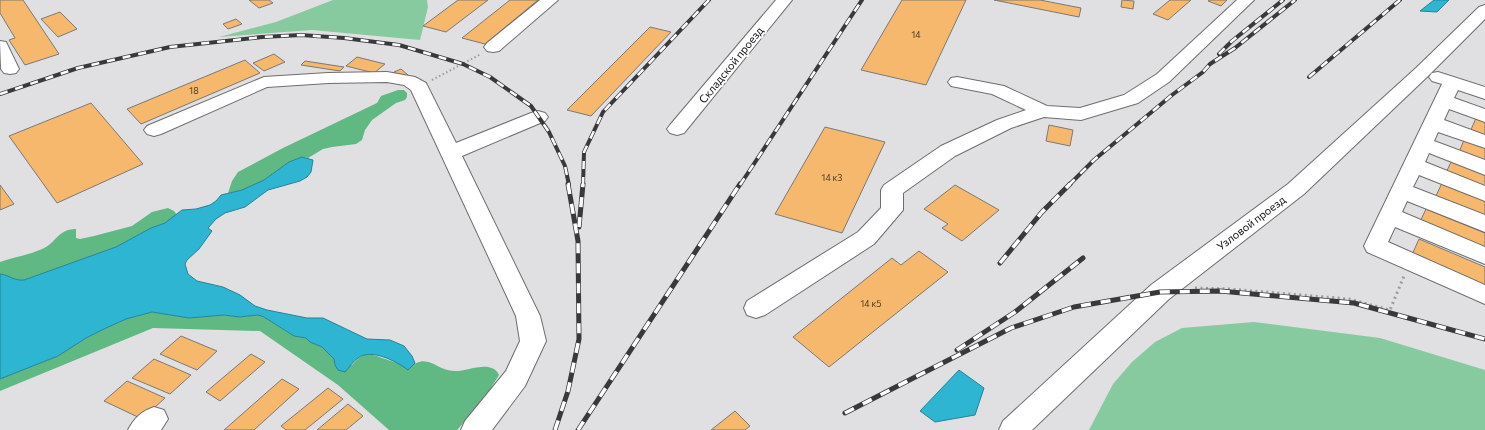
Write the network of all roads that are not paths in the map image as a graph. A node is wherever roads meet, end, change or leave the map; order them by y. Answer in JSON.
{"nodes":[{"id":1,"x":550,"y":0,"type":"edge"},
{"id":2,"x":784,"y":0,"type":"edge"},
{"id":3,"x":1246,"y":0,"type":"edge"},
{"id":4,"x":1485,"y":10,"type":"edge"},
{"id":5,"x":0,"y":46,"type":"edge"},
{"id":6,"x":493,"y":47,"type":"road end"},
{"id":7,"x":10,"y":69,"type":"dead end"},
{"id":8,"x":1422,"y":72,"type":"junction"},
{"id":9,"x":957,"y":82,"type":"dead end"},
{"id":10,"x":1447,"y":91,"type":"junction"},
{"id":11,"x":1485,"y":93,"type":"edge"},
{"id":12,"x":1043,"y":111,"type":"junction"},
{"id":13,"x":1485,"y":116,"type":"edge"},
{"id":14,"x":538,"y":117,"type":"dead end"},
{"id":15,"x":1433,"y":123,"type":"junction"},
{"id":16,"x":677,"y":129,"type":"dead end"},
{"id":17,"x":154,"y":130,"type":"dead end"},
{"id":18,"x":1485,"y":142,"type":"edge"},
{"id":19,"x":1423,"y":144,"type":"junction"},
{"id":20,"x":450,"y":153,"type":"junction"},
{"id":21,"x":1413,"y":166,"type":"junction"},
{"id":22,"x":1485,"y":168,"type":"edge"},
{"id":23,"x":1401,"y":190,"type":"junction"},
{"id":24,"x":1485,"y":194,"type":"edge"},
{"id":25,"x":1389,"y":215,"type":"junction"},
{"id":26,"x":1485,"y":224,"type":"edge"},
{"id":27,"x":1485,"y":256,"type":"edge"},
{"id":28,"x":1485,"y":295,"type":"edge"},
{"id":29,"x":756,"y":308,"type":"dead end"},
{"id":30,"x":475,"y":430,"type":"edge"},
{"id":31,"x":1013,"y":430,"type":"edge"}],
"edges":[{"from":1,"to":6,"type":"street"},
{"from":2,"to":16,"type":"street","name":"Складской проезд"},
{"from":3,"to":12,"type":"street"},
{"from":4,"to":8,"type":"street","name":"Узловой проезд"},
{"from":5,"to":7,"type":"street"},
{"from":8,"to":10,"type":"street"},
{"from":8,"to":31,"type":"street","name":"Узловой проезд"},
{"from":9,"to":12,"type":"street"},
{"from":10,"to":11,"type":"street"},
{"from":10,"to":13,"type":"street"},
{"from":10,"to":15,"type":"street"},
{"from":12,"to":29,"type":"street"},
{"from":14,"to":20,"type":"street"},
{"from":15,"to":18,"type":"street"},
{"from":15,"to":19,"type":"street"},
{"from":17,"to":20,"type":"street"},
{"from":19,"to":21,"type":"street"},
{"from":19,"to":22,"type":"street"},
{"from":20,"to":30,"type":"street"},
{"from":21,"to":23,"type":"street"},
{"from":21,"to":24,"type":"street"},
{"from":23,"to":25,"type":"street"},
{"from":23,"to":26,"type":"street"},
{"from":25,"to":27,"type":"street"},
{"from":25,"to":28,"type":"street"}]}
